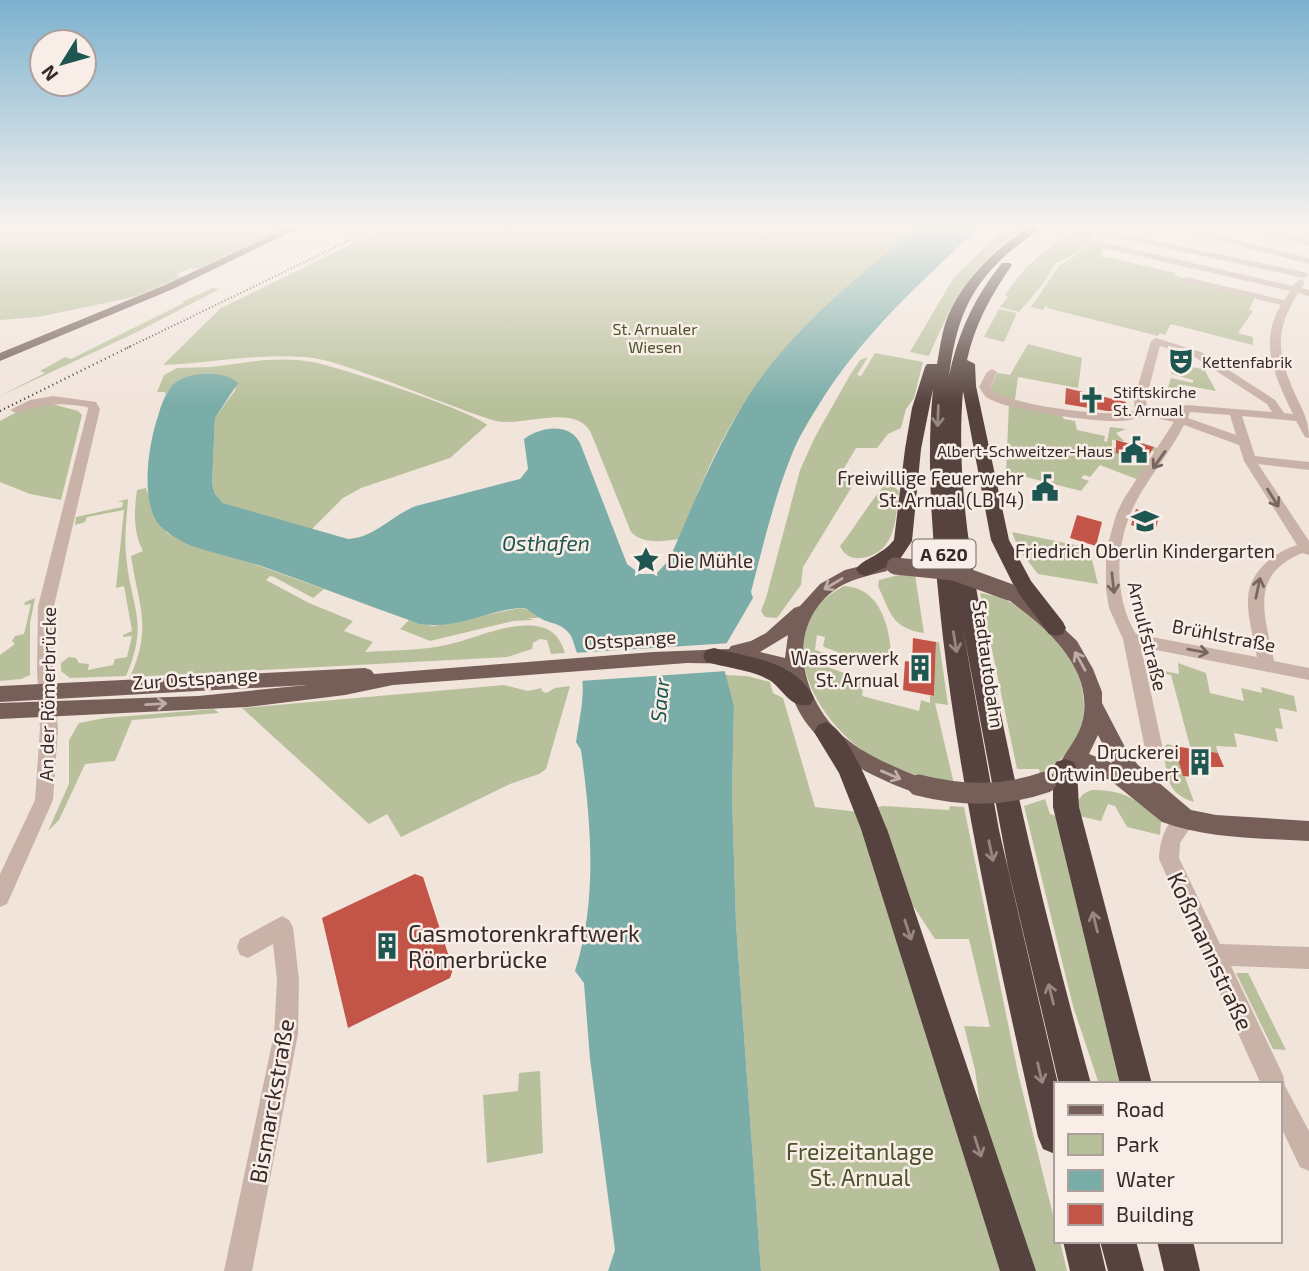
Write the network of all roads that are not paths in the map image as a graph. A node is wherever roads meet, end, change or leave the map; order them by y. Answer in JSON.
{"nodes":[{"id":1,"x":173,"y":285,"type":"edge"},
{"id":2,"x":973,"y":285,"type":"edge"},
{"id":3,"x":992,"y":285,"type":"edge"},
{"id":4,"x":1212,"y":285,"type":"edge"},
{"id":5,"x":1275,"y":285,"type":"edge"},
{"id":6,"x":1298,"y":285,"type":"edge"},
{"id":7,"x":1295,"y":290,"type":"junction"},
{"id":8,"x":1309,"y":293,"type":"edge"},
{"id":9,"x":1288,"y":304,"type":"junction"},
{"id":10,"x":960,"y":328,"type":"junction"},
{"id":11,"x":0,"y":357,"type":"edge"},
{"id":12,"x":992,"y":372,"type":"dead end"},
{"id":13,"x":16,"y":410,"type":"dead end"},
{"id":14,"x":1141,"y":411,"type":"junction"},
{"id":15,"x":1235,"y":412,"type":"junction"},
{"id":16,"x":1280,"y":416,"type":"junction"},
{"id":17,"x":1300,"y":418,"type":"junction"},
{"id":18,"x":1182,"y":420,"type":"junction"},
{"id":19,"x":1309,"y":433,"type":"edge"},
{"id":20,"x":1243,"y":442,"type":"junction"},
{"id":21,"x":1249,"y":459,"type":"junction"},
{"id":22,"x":1309,"y":466,"type":"edge"},
{"id":23,"x":1308,"y":549,"type":"edge"},
{"id":24,"x":866,"y":569,"type":"junction"},
{"id":25,"x":805,"y":607,"type":"junction"},
{"id":26,"x":1056,"y":628,"type":"junction"},
{"id":27,"x":1131,"y":639,"type":"junction"},
{"id":28,"x":714,"y":656,"type":"joint"},
{"id":29,"x":756,"y":657,"type":"junction"},
{"id":30,"x":1266,"y":664,"type":"junction"},
{"id":31,"x":548,"y":668,"type":"joint"},
{"id":32,"x":796,"y":670,"type":"junction"},
{"id":33,"x":1309,"y":674,"type":"edge"},
{"id":34,"x":0,"y":694,"type":"edge"},
{"id":35,"x":803,"y":698,"type":"junction"},
{"id":36,"x":1093,"y":699,"type":"junction"},
{"id":37,"x":47,"y":701,"type":"junction"},
{"id":38,"x":0,"y":711,"type":"edge"},
{"id":39,"x":826,"y":732,"type":"junction"},
{"id":40,"x":1155,"y":754,"type":"dead end"},
{"id":41,"x":1062,"y":770,"type":"junction"},
{"id":42,"x":1186,"y":819,"type":"junction"},
{"id":43,"x":1309,"y":831,"type":"edge"},
{"id":44,"x":0,"y":897,"type":"edge"},
{"id":45,"x":248,"y":947,"type":"dead end"},
{"id":46,"x":1212,"y":954,"type":"junction"},
{"id":47,"x":1309,"y":958,"type":"edge"},
{"id":48,"x":1075,"y":1082,"type":"edge"},
{"id":49,"x":1135,"y":1082,"type":"edge"},
{"id":50,"x":1272,"y":1082,"type":"edge"},
{"id":51,"x":1281,"y":1100,"type":"edge"},
{"id":52,"x":1054,"y":1133,"type":"edge"},
{"id":53,"x":1309,"y":1158,"type":"edge"},
{"id":54,"x":1081,"y":1243,"type":"edge"},
{"id":55,"x":1119,"y":1243,"type":"edge"},
{"id":56,"x":1175,"y":1243,"type":"edge"},
{"id":57,"x":238,"y":1271,"type":"edge"},
{"id":58,"x":1018,"y":1271,"type":"edge"},
{"id":59,"x":1088,"y":1271,"type":"edge"},
{"id":60,"x":1126,"y":1271,"type":"edge"},
{"id":61,"x":1182,"y":1271,"type":"edge"}],
"edges":[{"from":1,"to":11,"type":"main road"},
{"from":2,"to":10,"type":"highway","name":"Stadtautobahn","number":"A 620"},
{"from":3,"to":10,"type":"highway","name":"Stadtautobahn","number":"A 620"},
{"from":4,"to":9,"type":"street"},
{"from":5,"to":7,"type":"street"},
{"from":6,"to":7,"type":"street"},
{"from":7,"to":8,"type":"street"},
{"from":7,"to":9,"type":"street"},
{"from":9,"to":17,"type":"street"},
{"from":10,"to":24,"type":"highway"},
{"from":10,"to":26,"type":"highway"},
{"from":48,"to":10,"type":"highway","name":"Stadtautobahn","number":"A 620","one_way":true},
{"from":10,"to":52,"type":"highway","name":"Stadtautobahn","number":"A 620","one_way":true},
{"from":12,"to":14,"type":"street"},
{"from":13,"to":37,"type":"street","name":"An der Römerbrücke"},
{"from":14,"to":16,"type":"street"},
{"from":14,"to":18,"type":"street"},
{"from":15,"to":16,"type":"street"},
{"from":15,"to":18,"type":"street"},
{"from":15,"to":20,"type":"street"},
{"from":16,"to":17,"type":"street"},
{"from":17,"to":19,"type":"street"},
{"from":18,"to":20,"type":"street"},
{"from":18,"to":27,"type":"street","name":"Arnulfstraße","one_way":true},
{"from":20,"to":21,"type":"street"},
{"from":21,"to":22,"type":"street"},
{"from":21,"to":23,"type":"street","one_way":true},
{"from":30,"to":23,"type":"street","one_way":true},
{"from":24,"to":25,"type":"main road","one_way":true},
{"from":24,"to":26,"type":"main road","bridge":true},
{"from":25,"to":29,"type":"main road"},
{"from":25,"to":32,"type":"main road"},
{"from":36,"to":26,"type":"main road","one_way":true},
{"from":27,"to":30,"type":"street","name":"Brühlstraße","one_way":true},
{"from":27,"to":40,"type":"street","name":"Arnulfstraße"},
{"from":28,"to":29,"type":"highway"},
{"from":28,"to":31,"type":"main road","name":"Ostspange"},
{"from":29,"to":32,"type":"main road"},
{"from":29,"to":35,"type":"highway"},
{"from":30,"to":33,"type":"street","name":"Brühlstraße"},
{"from":31,"to":37,"type":"main road","name":"Zur Ostspange"},
{"from":32,"to":35,"type":"main road"},
{"from":34,"to":37,"type":"main road","name":"Zur Ostspange"},
{"from":35,"to":39,"type":"main road"},
{"from":36,"to":41,"type":"main road"},
{"from":36,"to":42,"type":"main road"},
{"from":37,"to":38,"type":"main road","name":"Zur Ostspange"},
{"from":37,"to":44,"type":"street","name":"An der Römerbrücke"},
{"from":39,"to":41,"type":"main road","one_way":true,"bridge":true},
{"from":39,"to":58,"type":"highway","one_way":true},
{"from":41,"to":42,"type":"main road"},
{"from":49,"to":41,"type":"highway","one_way":true},
{"from":42,"to":43,"type":"main road"},
{"from":42,"to":46,"type":"street","name":"Koßmannstraße"},
{"from":45,"to":57,"type":"street","name":"Bismarckstraße"},
{"from":46,"to":47,"type":"street"},
{"from":46,"to":50,"type":"street","name":"Koßmannstraße"},
{"from":51,"to":53,"type":"street"},
{"from":54,"to":59,"type":"highway"},
{"from":55,"to":60,"type":"highway"},
{"from":56,"to":61,"type":"highway"}]}
